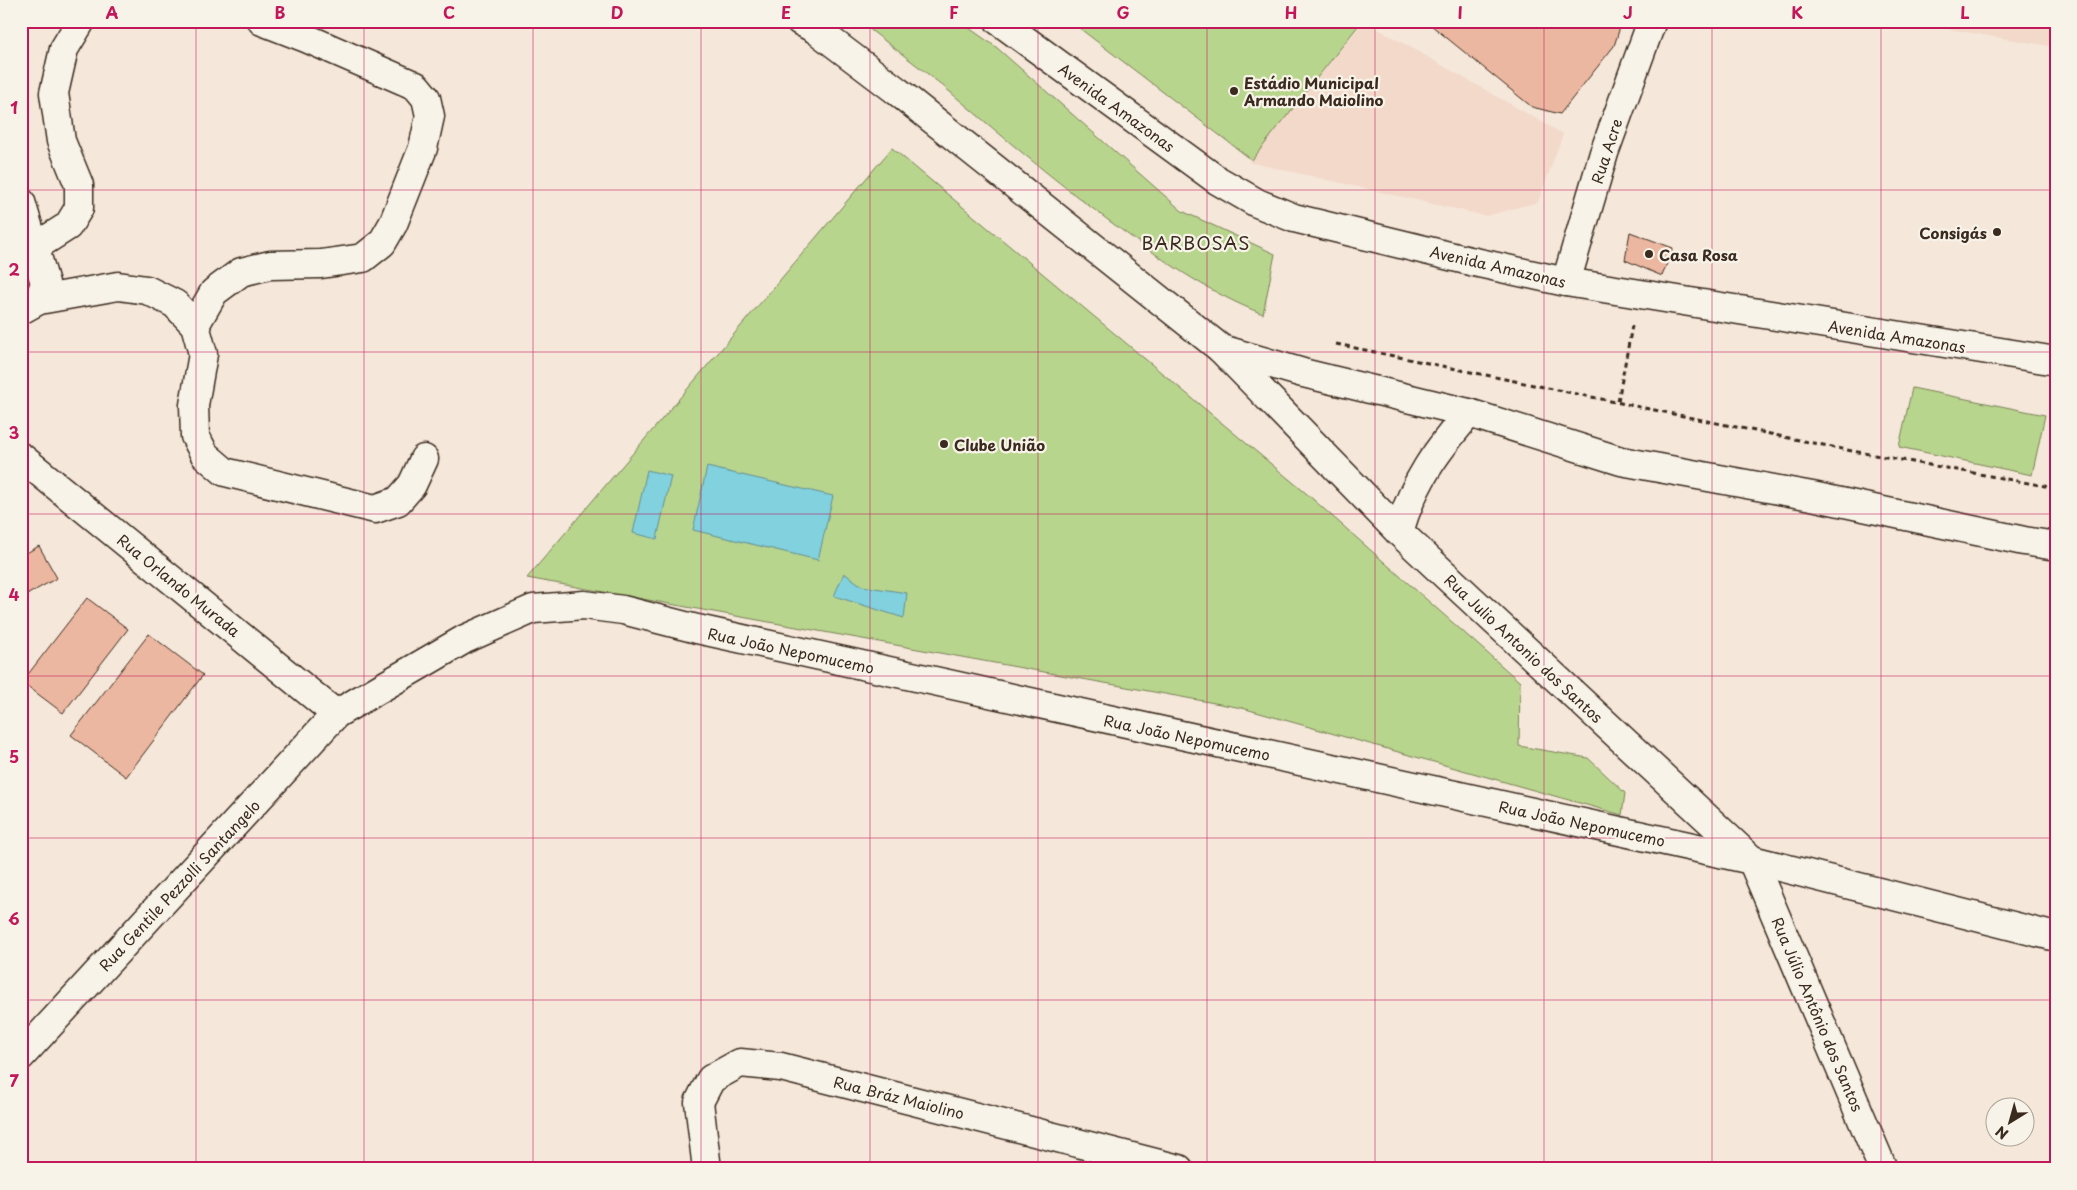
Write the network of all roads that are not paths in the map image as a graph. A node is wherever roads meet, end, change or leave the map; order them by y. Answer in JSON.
{"nodes":[{"id":1,"x":81,"y":21,"type":"edge"},
{"id":2,"x":262,"y":21,"type":"edge"},
{"id":3,"x":800,"y":21,"type":"edge"},
{"id":4,"x":999,"y":21,"type":"edge"},
{"id":5,"x":1652,"y":21,"type":"edge"},
{"id":6,"x":21,"y":202,"type":"edge"},
{"id":7,"x":35,"y":247,"type":"junction"},
{"id":8,"x":1566,"y":282,"type":"junction"},
{"id":9,"x":30,"y":305,"type":"edge"},
{"id":10,"x":196,"y":325,"type":"junction"},
{"id":11,"x":1220,"y":348,"type":"junction"},
{"id":12,"x":2056,"y":361,"type":"edge"},
{"id":13,"x":1469,"y":413,"type":"junction"},
{"id":14,"x":21,"y":457,"type":"edge"},
{"id":15,"x":424,"y":459,"type":"dead end"},
{"id":16,"x":1399,"y":532,"type":"junction"},
{"id":17,"x":2056,"y":546,"type":"edge"},
{"id":18,"x":336,"y":714,"type":"junction"},
{"id":19,"x":1752,"y":860,"type":"junction"},
{"id":20,"x":2056,"y":937,"type":"edge"},
{"id":21,"x":21,"y":1056,"type":"edge"},
{"id":22,"x":707,"y":1169,"type":"edge"},
{"id":23,"x":1179,"y":1169,"type":"edge"},
{"id":24,"x":1883,"y":1169,"type":"edge"}],
"edges":[{"from":1,"to":7,"type":"street"},
{"from":2,"to":10,"type":"street"},
{"from":3,"to":11,"type":"street"},
{"from":4,"to":8,"type":"street","name":"Avenida Amazonas"},
{"from":5,"to":8,"type":"street","name":"Rua Acre"},
{"from":6,"to":7,"type":"street"},
{"from":7,"to":9,"type":"street"},
{"from":8,"to":12,"type":"street","name":"Avenida Amazonas"},
{"from":9,"to":10,"type":"street"},
{"from":10,"to":15,"type":"street"},
{"from":11,"to":13,"type":"street"},
{"from":11,"to":16,"type":"street"},
{"from":13,"to":16,"type":"street"},
{"from":13,"to":17,"type":"street"},
{"from":14,"to":18,"type":"street","name":"Rua Orlando Murada"},
{"from":16,"to":19,"type":"street","name":"Rua Julio Antonio dos Santos"},
{"from":18,"to":19,"type":"street","name":"Rua João Nepomucemo"},
{"from":18,"to":21,"type":"street","name":"Rua Gentile Pezzolli Santangelo"},
{"from":19,"to":20,"type":"street","name":"Rua João Nepomucemo"},
{"from":19,"to":24,"type":"street","name":"Rua Júlio Antônio dos Santos"},
{"from":22,"to":23,"type":"street","name":"Rua Bráz Maiolino"}]}
